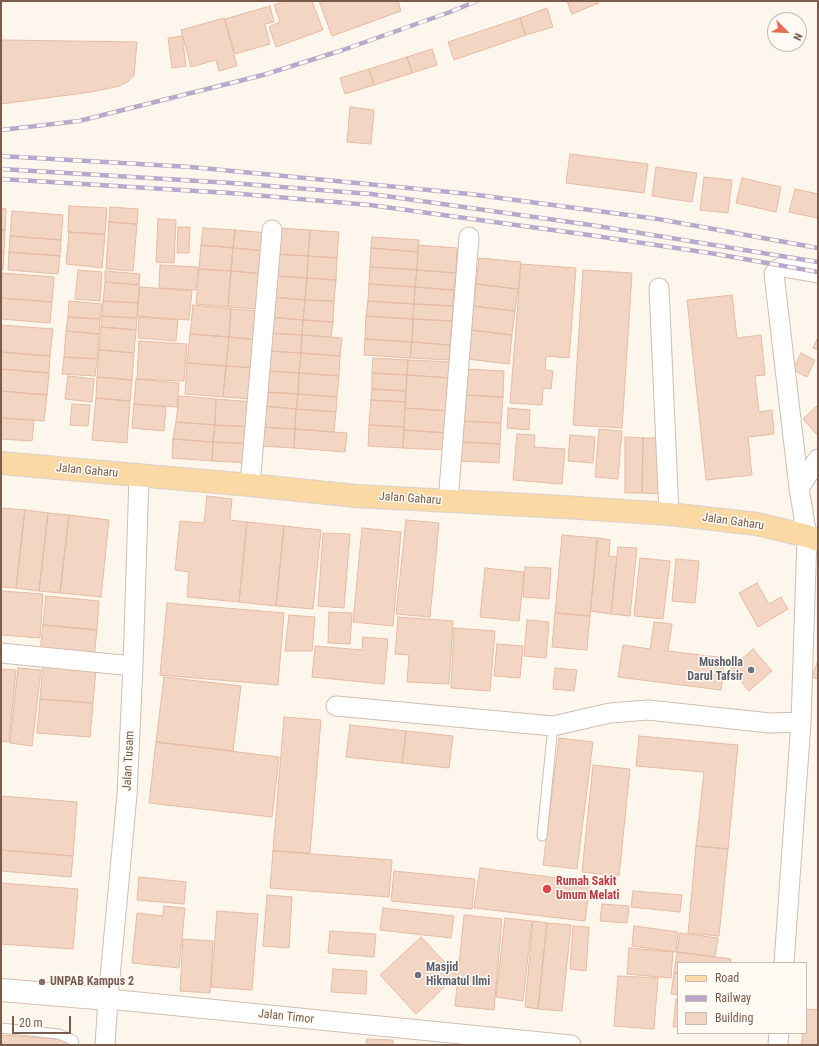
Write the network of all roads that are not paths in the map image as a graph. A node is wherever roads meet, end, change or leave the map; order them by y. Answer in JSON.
{"nodes":[{"id":1,"x":272,"y":230,"type":"dead end"},
{"id":2,"x":469,"y":237,"type":"dead end"},
{"id":3,"x":818,"y":273,"type":"edge"},
{"id":4,"x":659,"y":288,"type":"dead end"},
{"id":5,"x":818,"y":459,"type":"edge"},
{"id":6,"x":1,"y":464,"type":"edge"},
{"id":7,"x":139,"y":476,"type":"junction"},
{"id":8,"x":250,"y":485,"type":"junction"},
{"id":9,"x":799,"y":488,"type":"junction"},
{"id":10,"x":448,"y":502,"type":"junction"},
{"id":11,"x":670,"y":514,"type":"junction"},
{"id":12,"x":813,"y":538,"type":"edge"},
{"id":13,"x":1,"y":652,"type":"edge"},
{"id":14,"x":133,"y":666,"type":"junction"},
{"id":15,"x":336,"y":706,"type":"dead end"},
{"id":16,"x":801,"y":722,"type":"junction"},
{"id":17,"x":553,"y":726,"type":"junction"},
{"id":18,"x":542,"y":836,"type":"dead end"},
{"id":19,"x":784,"y":962,"type":"edge"},
{"id":20,"x":1,"y":990,"type":"edge"},
{"id":21,"x":108,"y":999,"type":"junction"},
{"id":22,"x":1,"y":1028,"type":"edge"},
{"id":23,"x":779,"y":1034,"type":"edge"},
{"id":24,"x":74,"y":1045,"type":"edge"},
{"id":25,"x":105,"y":1045,"type":"edge"},
{"id":26,"x":571,"y":1045,"type":"edge"},
{"id":27,"x":778,"y":1045,"type":"edge"}],
"edges":[{"from":1,"to":8,"type":"street"},
{"from":2,"to":10,"type":"street"},
{"from":3,"to":9,"type":"street"},
{"from":4,"to":11,"type":"street"},
{"from":5,"to":9,"type":"street"},
{"from":6,"to":7,"type":"main road","name":"Jalan Gaharu"},
{"from":7,"to":8,"type":"main road","name":"Jalan Gaharu"},
{"from":7,"to":14,"type":"street","name":"Jalan Tusam"},
{"from":8,"to":10,"type":"main road","name":"Jalan Gaharu"},
{"from":9,"to":12,"type":"street"},
{"from":10,"to":11,"type":"main road","name":"Jalan Gaharu"},
{"from":11,"to":12,"type":"main road","name":"Jalan Gaharu"},
{"from":12,"to":16,"type":"street"},
{"from":13,"to":14,"type":"street"},
{"from":14,"to":21,"type":"street","name":"Jalan Tusam"},
{"from":15,"to":17,"type":"street"},
{"from":16,"to":17,"type":"street"},
{"from":16,"to":19,"type":"street"},
{"from":17,"to":18,"type":"lane"},
{"from":20,"to":21,"type":"street","name":"Jalan Timor"},
{"from":21,"to":25,"type":"street","name":"Jalan Tusam"},
{"from":21,"to":26,"type":"street","name":"Jalan Timor"},
{"from":22,"to":24,"type":"lane"},
{"from":23,"to":27,"type":"street"}]}
